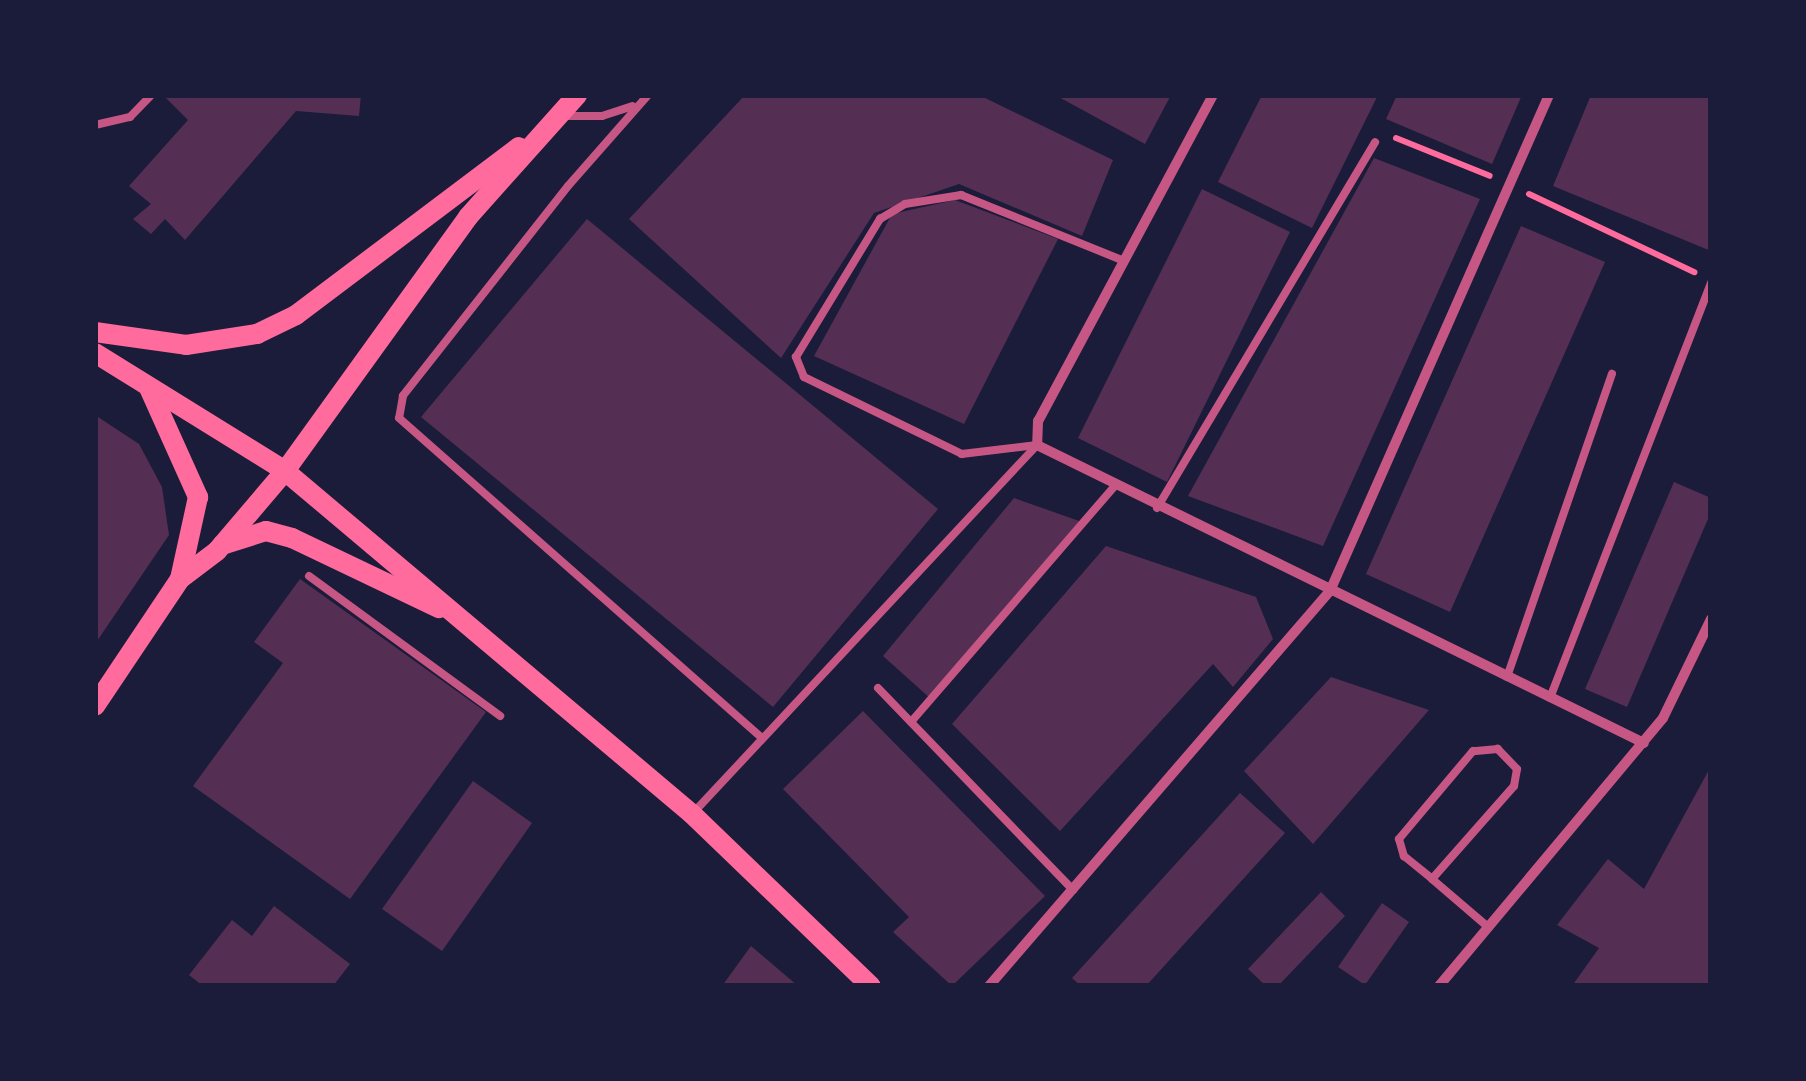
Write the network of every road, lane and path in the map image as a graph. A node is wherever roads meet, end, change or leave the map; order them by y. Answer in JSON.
{"nodes":[{"id":1,"x":151,"y":95,"type":"edge"},
{"id":2,"x":578,"y":95,"type":"edge"},
{"id":3,"x":648,"y":95,"type":"edge"},
{"id":4,"x":1214,"y":95,"type":"edge"},
{"id":5,"x":1549,"y":95,"type":"edge"},
{"id":6,"x":636,"y":105,"type":"junction"},
{"id":7,"x":551,"y":122,"type":"junction"},
{"id":8,"x":95,"y":125,"type":"edge"},
{"id":9,"x":1375,"y":142,"type":"joint"},
{"id":10,"x":1510,"y":184,"type":"junction"},
{"id":11,"x":1124,"y":261,"type":"junction"},
{"id":12,"x":1711,"y":281,"type":"edge"},
{"id":13,"x":95,"y":332,"type":"edge"},
{"id":14,"x":95,"y":353,"type":"edge"},
{"id":15,"x":1612,"y":374,"type":"dead end"},
{"id":16,"x":148,"y":386,"type":"junction"},
{"id":17,"x":1037,"y":445,"type":"junction"},
{"id":18,"x":285,"y":471,"type":"junction"},
{"id":19,"x":1114,"y":487,"type":"junction"},
{"id":20,"x":1157,"y":508,"type":"junction"},
{"id":21,"x":221,"y":545,"type":"junction"},
{"id":22,"x":309,"y":576,"type":"dead end"},
{"id":23,"x":180,"y":579,"type":"junction"},
{"id":24,"x":1330,"y":591,"type":"junction"},
{"id":25,"x":454,"y":614,"type":"junction"},
{"id":26,"x":1711,"y":619,"type":"edge"},
{"id":27,"x":1508,"y":677,"type":"junction"},
{"id":28,"x":878,"y":688,"type":"dead end"},
{"id":29,"x":1550,"y":698,"type":"junction"},
{"id":30,"x":95,"y":706,"type":"edge"},
{"id":31,"x":500,"y":716,"type":"dead end"},
{"id":32,"x":911,"y":722,"type":"junction"},
{"id":33,"x":762,"y":738,"type":"junction"},
{"id":34,"x":1644,"y":743,"type":"junction"},
{"id":35,"x":692,"y":814,"type":"junction"},
{"id":36,"x":1432,"y":879,"type":"junction"},
{"id":37,"x":1074,"y":892,"type":"junction"},
{"id":38,"x":1488,"y":927,"type":"junction"},
{"id":39,"x":871,"y":986,"type":"edge"},
{"id":40,"x":990,"y":986,"type":"edge"},
{"id":41,"x":1439,"y":986,"type":"edge"}],
"edges":[{"from":1,"to":8,"type":"lane"},
{"from":2,"to":7,"type":"main road"},
{"from":3,"to":6,"type":"lane"},
{"from":4,"to":11,"type":"street"},
{"from":5,"to":10,"type":"street"},
{"from":6,"to":7,"type":"lane"},
{"from":6,"to":33,"type":"lane"},
{"from":7,"to":13,"type":"main road"},
{"from":7,"to":18,"type":"main road"},
{"from":9,"to":10,"type":"path"},
{"from":9,"to":20,"type":"lane"},
{"from":10,"to":12,"type":"path"},
{"from":10,"to":24,"type":"street"},
{"from":11,"to":17,"type":"street"},
{"from":11,"to":17,"type":"lane"},
{"from":12,"to":29,"type":"lane"},
{"from":14,"to":16,"type":"main road"},
{"from":15,"to":27,"type":"lane"},
{"from":16,"to":18,"type":"main road"},
{"from":16,"to":23,"type":"main road"},
{"from":17,"to":19,"type":"street"},
{"from":17,"to":33,"type":"lane"},
{"from":18,"to":21,"type":"main road"},
{"from":18,"to":25,"type":"main road"},
{"from":19,"to":20,"type":"street"},
{"from":19,"to":32,"type":"lane"},
{"from":20,"to":24,"type":"street"},
{"from":21,"to":23,"type":"main road"},
{"from":21,"to":25,"type":"main road"},
{"from":22,"to":31,"type":"lane"},
{"from":23,"to":30,"type":"main road"},
{"from":24,"to":27,"type":"street"},
{"from":24,"to":37,"type":"street"},
{"from":25,"to":35,"type":"main road"},
{"from":26,"to":34,"type":"street"},
{"from":27,"to":29,"type":"street"},
{"from":28,"to":32,"type":"lane"},
{"from":29,"to":34,"type":"street"},
{"from":32,"to":37,"type":"lane"},
{"from":33,"to":35,"type":"lane"},
{"from":34,"to":38,"type":"street"},
{"from":35,"to":39,"type":"main road"},
{"from":36,"to":36,"type":"lane"},
{"from":36,"to":38,"type":"lane"},
{"from":37,"to":40,"type":"street"},
{"from":38,"to":41,"type":"street"}]}
